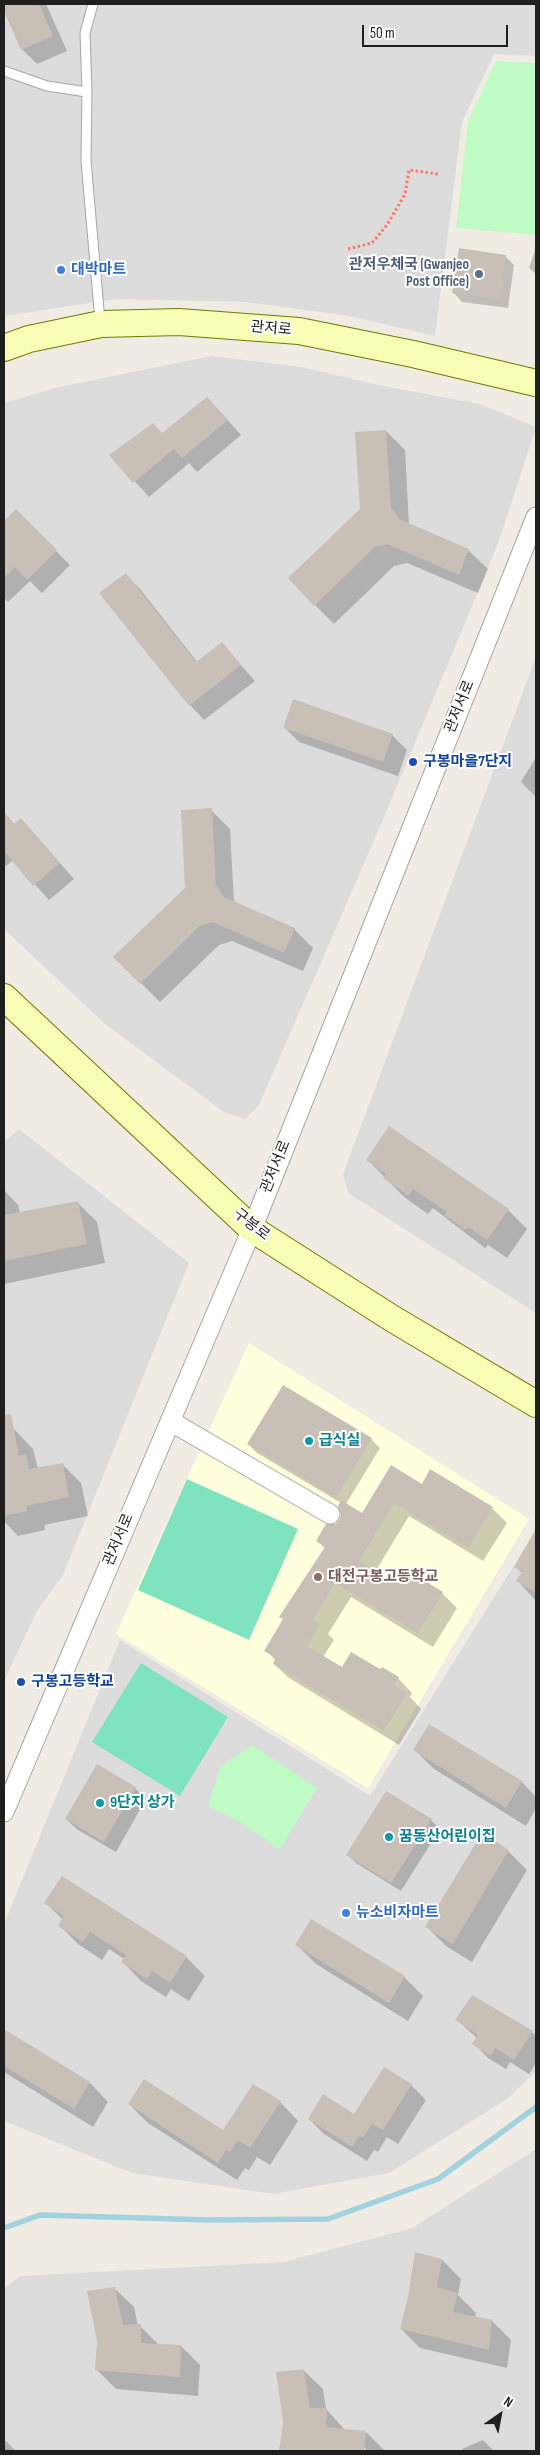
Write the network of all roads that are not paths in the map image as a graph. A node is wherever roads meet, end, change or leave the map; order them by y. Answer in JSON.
{"nodes":[{"id":1,"x":93,"y":4,"type":"edge"},
{"id":2,"x":4,"y":70,"type":"edge"},
{"id":3,"x":87,"y":92,"type":"junction"},
{"id":4,"x":101,"y":324,"type":"junction"},
{"id":5,"x":4,"y":348,"type":"edge"},
{"id":6,"x":536,"y":383,"type":"edge"},
{"id":7,"x":536,"y":517,"type":"edge"},
{"id":8,"x":4,"y":998,"type":"edge"},
{"id":9,"x":252,"y":1228,"type":"junction"},
{"id":10,"x":536,"y":1404,"type":"edge"},
{"id":11,"x":170,"y":1421,"type":"junction"},
{"id":12,"x":330,"y":1514,"type":"dead end"},
{"id":13,"x":4,"y":1812,"type":"edge"}],
"edges":[{"from":1,"to":3,"type":"lane"},
{"from":2,"to":3,"type":"lane"},
{"from":3,"to":4,"type":"lane"},
{"from":4,"to":5,"type":"street","name":"관저로"},
{"from":4,"to":6,"type":"street","name":"관저로"},
{"from":7,"to":9,"type":"street","name":"관저서로"},
{"from":8,"to":9,"type":"street","name":"구봉로"},
{"from":9,"to":10,"type":"street","name":"구봉로"},
{"from":9,"to":11,"type":"street","name":"관저서로"},
{"from":11,"to":12,"type":"street"},
{"from":11,"to":13,"type":"street","name":"관저서로"}]}
